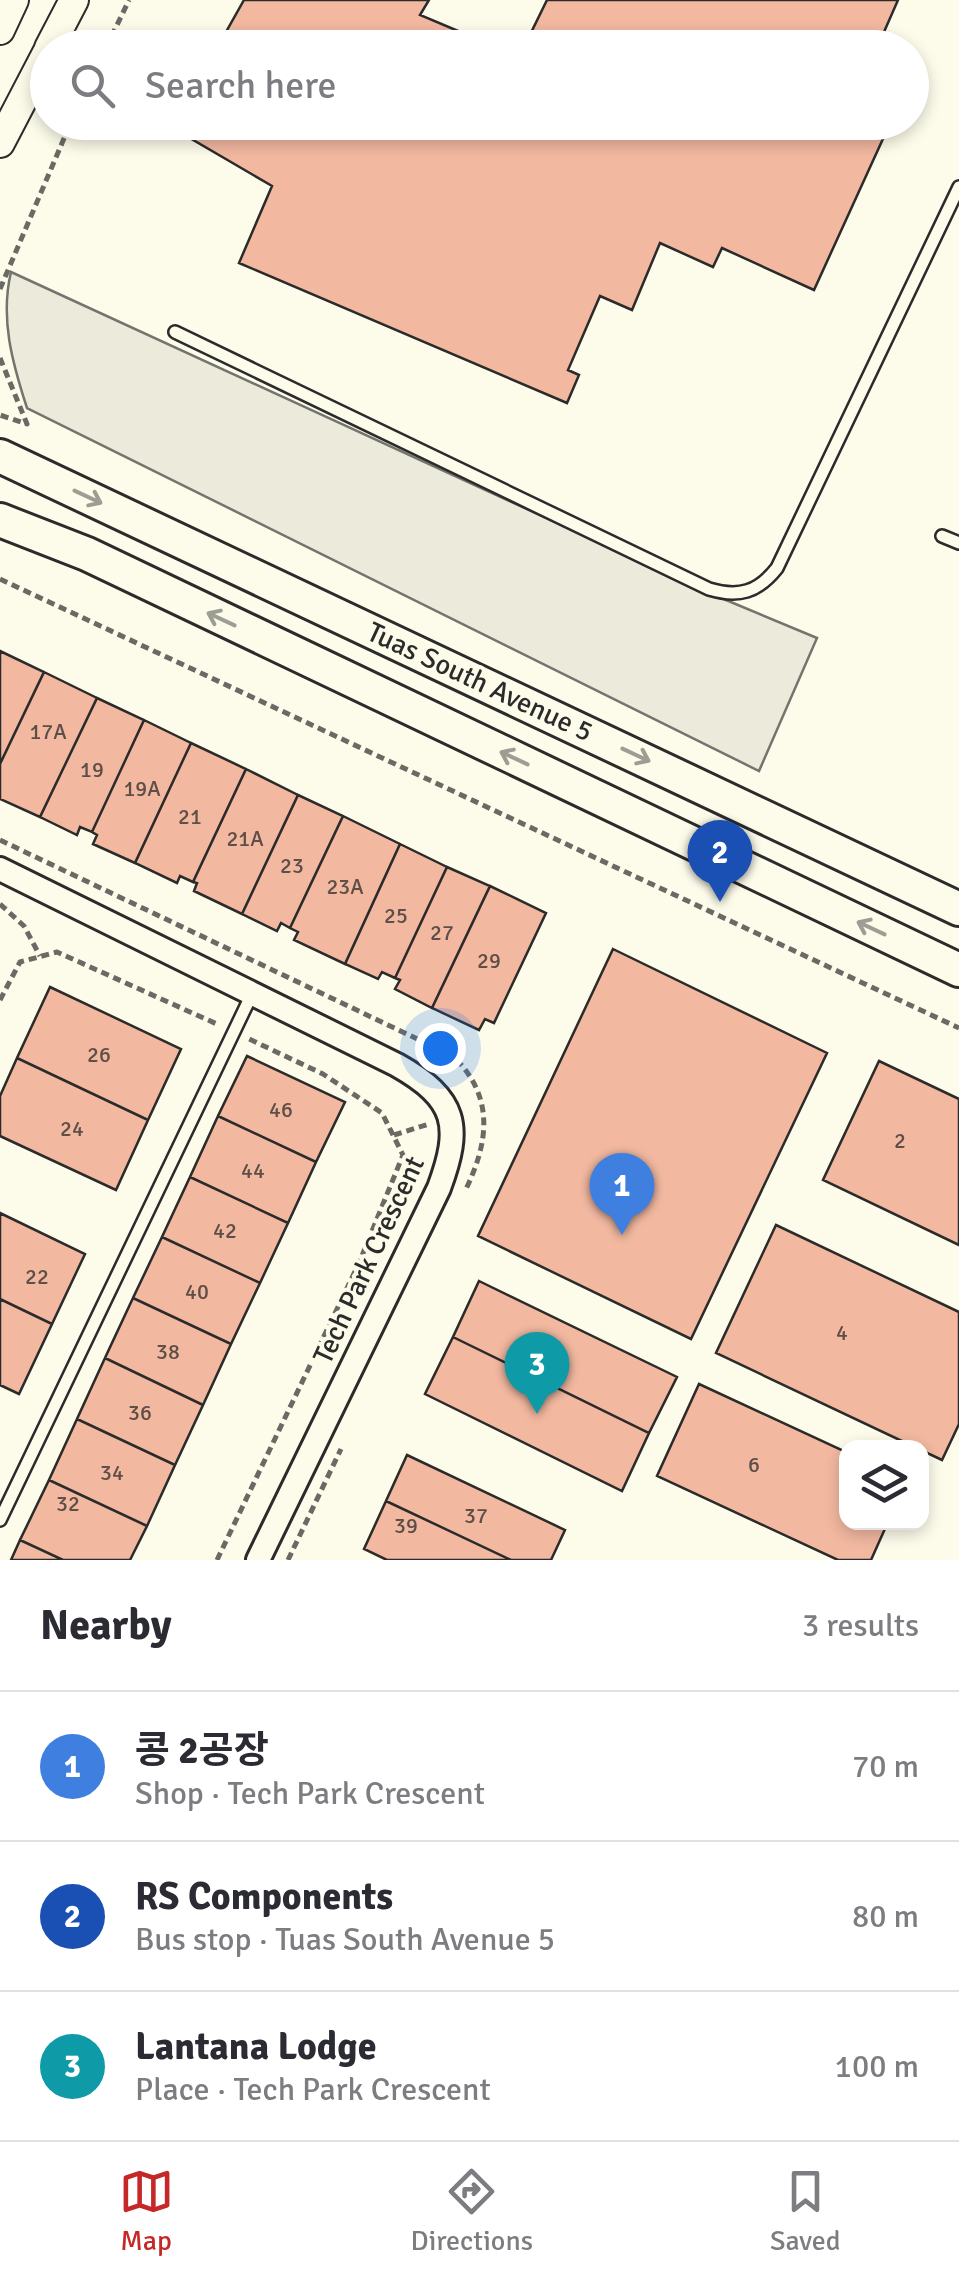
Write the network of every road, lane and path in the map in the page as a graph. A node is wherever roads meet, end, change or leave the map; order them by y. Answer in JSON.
{"nodes":[{"id":1,"x":14,"y":0,"type":"edge"},
{"id":2,"x":74,"y":0,"type":"edge"},
{"id":3,"x":129,"y":0,"type":"edge"},
{"id":4,"x":0,"y":30,"type":"edge"},
{"id":5,"x":58,"y":30,"type":"edge"},
{"id":6,"x":115,"y":30,"type":"edge"},
{"id":7,"x":30,"y":85,"type":"edge"},
{"id":8,"x":63,"y":140,"type":"edge"},
{"id":9,"x":0,"y":144,"type":"edge"},
{"id":10,"x":959,"y":186,"type":"edge"},
{"id":11,"x":0,"y":290,"type":"edge"},
{"id":12,"x":175,"y":332,"type":"dead end"},
{"id":13,"x":0,"y":358,"type":"edge"},
{"id":14,"x":0,"y":414,"type":"edge"},
{"id":15,"x":0,"y":456,"type":"edge"},
{"id":16,"x":0,"y":520,"type":"edge"},
{"id":17,"x":942,"y":536,"type":"dead end"},
{"id":18,"x":959,"y":542,"type":"edge"},
{"id":19,"x":0,"y":579,"type":"edge"},
{"id":20,"x":0,"y":840,"type":"edge"},
{"id":21,"x":3,"y":879,"type":"edge"},
{"id":22,"x":0,"y":904,"type":"edge"},
{"id":23,"x":959,"y":908,"type":"edge"},
{"id":24,"x":40,"y":956,"type":"junction"},
{"id":25,"x":959,"y":970,"type":"edge"},
{"id":26,"x":251,"y":996,"type":"junction"},
{"id":27,"x":0,"y":1000,"type":"edge"},
{"id":28,"x":959,"y":1028,"type":"edge"},
{"id":29,"x":234,"y":1032,"type":"junction"},
{"id":30,"x":458,"y":1206,"type":"dead end"},
{"id":31,"x":347,"y":1436,"type":"dead end"},
{"id":32,"x":0,"y":1520,"type":"edge"},
{"id":33,"x":217,"y":1560,"type":"edge"},
{"id":34,"x":258,"y":1560,"type":"edge"},
{"id":35,"x":288,"y":1560,"type":"edge"}],
"edges":[{"from":1,"to":4,"type":"street"},
{"from":2,"to":5,"type":"street"},
{"from":3,"to":6,"type":"path"},
{"from":7,"to":9,"type":"street"},
{"from":8,"to":11,"type":"path"},
{"from":10,"to":12,"type":"lane"},
{"from":13,"to":14,"type":"path"},
{"from":15,"to":23,"type":"main road","name":"Tuas South Avenue 5","one_way":true},
{"from":25,"to":16,"type":"main road","name":"Tuas South Avenue 5","one_way":true},
{"from":17,"to":18,"type":"lane"},
{"from":19,"to":28,"type":"path"},
{"from":20,"to":30,"type":"path"},
{"from":21,"to":26,"type":"street","name":"Tech Park Crescent"},
{"from":22,"to":24,"type":"path"},
{"from":24,"to":27,"type":"path"},
{"from":24,"to":29,"type":"path"},
{"from":26,"to":29,"type":"lane"},
{"from":26,"to":34,"type":"street","name":"Tech Park Crescent"},
{"from":29,"to":32,"type":"lane"},
{"from":29,"to":33,"type":"path"},
{"from":31,"to":35,"type":"path"}]}
